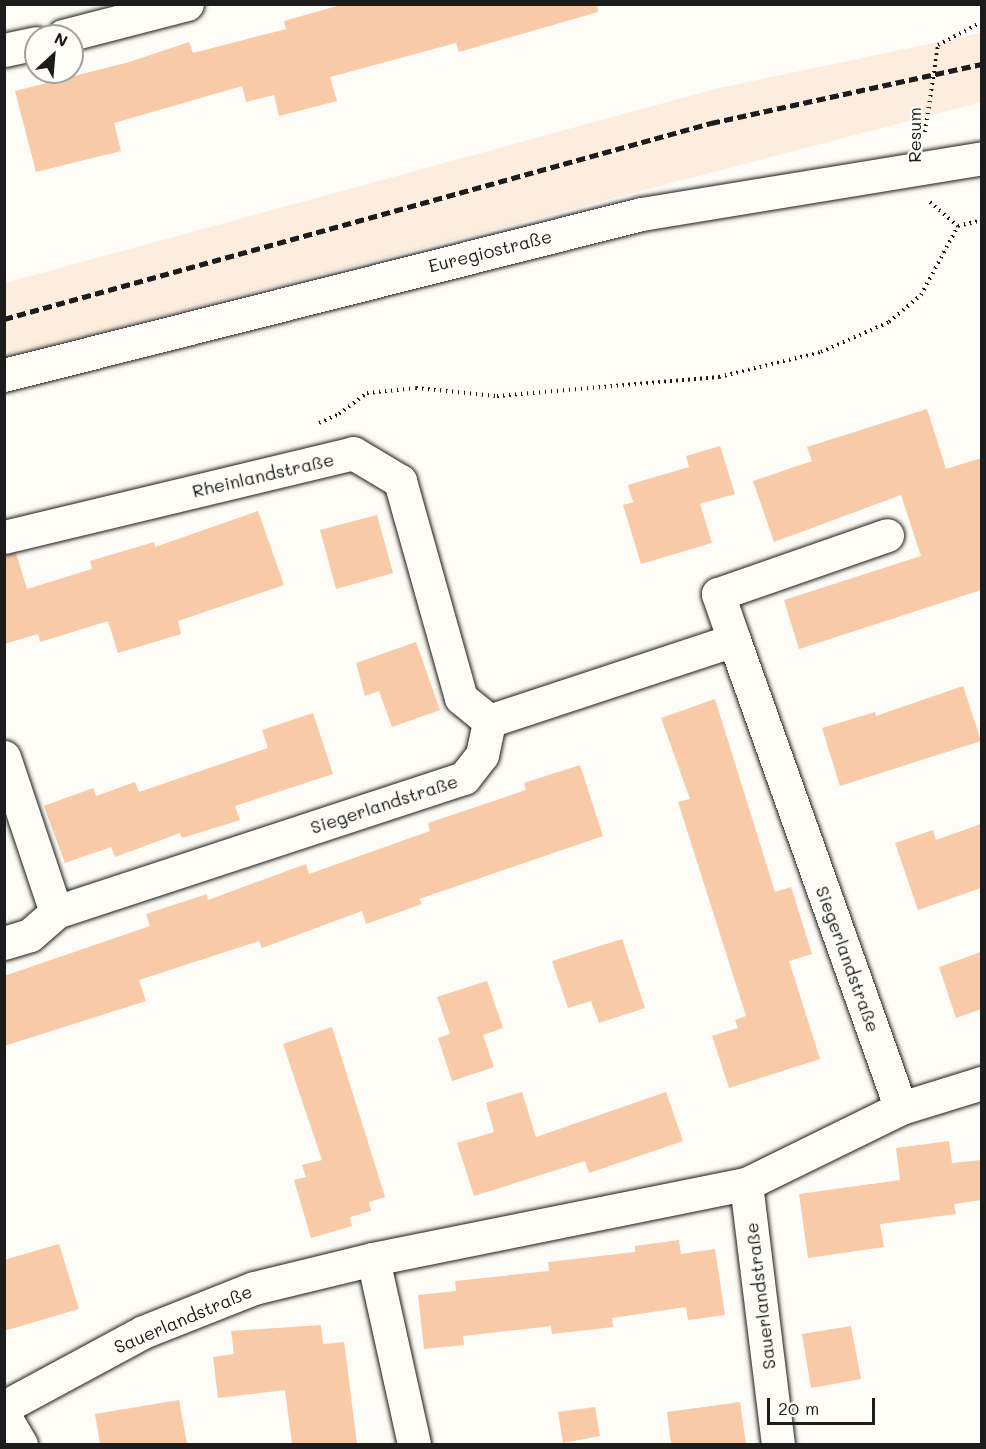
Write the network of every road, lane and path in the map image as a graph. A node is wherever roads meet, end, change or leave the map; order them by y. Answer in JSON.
{"nodes":[{"id":1,"x":187,"y":4,"type":"edge"},
{"id":2,"x":981,"y":22,"type":"edge"},
{"id":3,"x":84,"y":31,"type":"edge"},
{"id":4,"x":24,"y":45,"type":"edge"},
{"id":5,"x":4,"y":50,"type":"edge"},
{"id":6,"x":981,"y":158,"type":"edge"},
{"id":7,"x":928,"y":168,"type":"junction"},
{"id":8,"x":981,"y":220,"type":"edge"},
{"id":9,"x":958,"y":226,"type":"junction"},
{"id":10,"x":4,"y":375,"type":"edge"},
{"id":11,"x":309,"y":427,"type":"dead end"},
{"id":12,"x":887,"y":535,"type":"dead end"},
{"id":13,"x":4,"y":537,"type":"edge"},
{"id":14,"x":734,"y":640,"type":"junction"},
{"id":15,"x":489,"y":721,"type":"junction"},
{"id":16,"x":4,"y":757,"type":"edge"},
{"id":17,"x":56,"y":912,"type":"junction"},
{"id":18,"x":4,"y":943,"type":"edge"},
{"id":19,"x":981,"y":1083,"type":"edge"},
{"id":20,"x":901,"y":1108,"type":"junction"},
{"id":21,"x":746,"y":1184,"type":"junction"},
{"id":22,"x":373,"y":1259,"type":"junction"},
{"id":23,"x":4,"y":1407,"type":"edge"},
{"id":24,"x":4,"y":1415,"type":"edge"},
{"id":25,"x":21,"y":1444,"type":"edge"},
{"id":26,"x":414,"y":1444,"type":"edge"},
{"id":27,"x":778,"y":1444,"type":"edge"}],
"edges":[{"from":1,"to":3,"type":"street"},
{"from":2,"to":7,"type":"path","name":"Resum"},
{"from":4,"to":5,"type":"street"},
{"from":6,"to":7,"type":"street","name":"Euregiostraße"},
{"from":7,"to":9,"type":"path","name":"Resum"},
{"from":7,"to":10,"type":"street","name":"Euregiostraße"},
{"from":8,"to":9,"type":"path"},
{"from":9,"to":11,"type":"path"},
{"from":12,"to":14,"type":"street","name":"Siegerlandstraße"},
{"from":13,"to":15,"type":"street","name":"Rheinlandstraße"},
{"from":14,"to":15,"type":"street"},
{"from":14,"to":20,"type":"street","name":"Siegerlandstraße"},
{"from":15,"to":17,"type":"street","name":"Siegerlandstraße"},
{"from":16,"to":17,"type":"street"},
{"from":17,"to":18,"type":"street","name":"Siegerlandstraße"},
{"from":19,"to":20,"type":"street","name":"Sauerlandstraße"},
{"from":20,"to":21,"type":"street","name":"Sauerlandstraße"},
{"from":21,"to":22,"type":"street","name":"Sauerlandstraße"},
{"from":21,"to":27,"type":"street","name":"Sauerlandstraße"},
{"from":22,"to":23,"type":"street","name":"Sauerlandstraße"},
{"from":22,"to":26,"type":"street"},
{"from":24,"to":25,"type":"street"}]}
